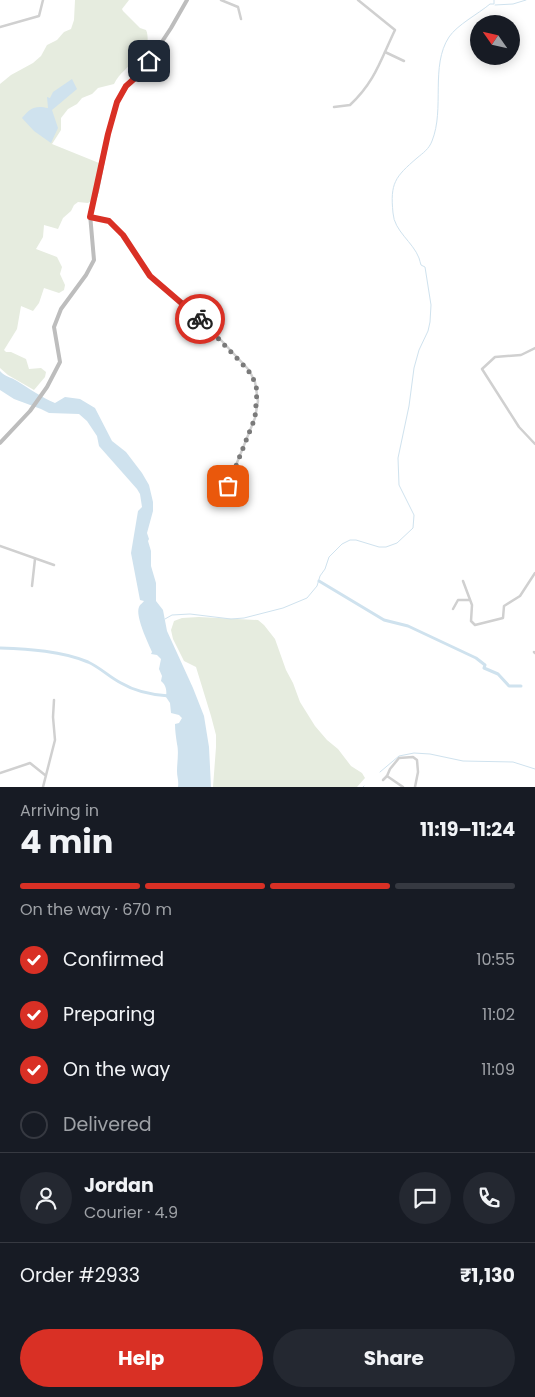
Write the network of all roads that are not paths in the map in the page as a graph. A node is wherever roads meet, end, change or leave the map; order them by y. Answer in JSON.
{"nodes":[{"id":1,"x":43,"y":0,"type":"edge"},
{"id":2,"x":187,"y":0,"type":"edge"},
{"id":3,"x":221,"y":0,"type":"edge"},
{"id":4,"x":358,"y":0,"type":"edge"},
{"id":5,"x":241,"y":18,"type":"dead end"},
{"id":6,"x":0,"y":27,"type":"edge"},
{"id":7,"x":385,"y":52,"type":"junction"},
{"id":8,"x":404,"y":61,"type":"dead end"},
{"id":9,"x":334,"y":107,"type":"dead end"},
{"id":10,"x":90,"y":217,"type":"junction"},
{"id":11,"x":535,"y":348,"type":"edge"},
{"id":12,"x":0,"y":443,"type":"edge"},
{"id":13,"x":535,"y":444,"type":"edge"},
{"id":14,"x":228,"y":486,"type":"dead end"},
{"id":15,"x":0,"y":546,"type":"edge"},
{"id":16,"x":35,"y":559,"type":"junction"},
{"id":17,"x":54,"y":565,"type":"dead end"},
{"id":18,"x":535,"y":573,"type":"edge"},
{"id":19,"x":464,"y":581,"type":"dead end"},
{"id":20,"x":32,"y":586,"type":"dead end"},
{"id":21,"x":469,"y":600,"type":"junction"},
{"id":22,"x":453,"y":609,"type":"dead end"},
{"id":23,"x":54,"y":700,"type":"dead end"},
{"id":24,"x":0,"y":773,"type":"edge"},
{"id":25,"x":45,"y":775,"type":"junction"},
{"id":26,"x":387,"y":776,"type":"junction"},
{"id":27,"x":383,"y":780,"type":"dead end"},
{"id":28,"x":43,"y":787,"type":"edge"},
{"id":29,"x":403,"y":787,"type":"edge"},
{"id":30,"x":415,"y":787,"type":"edge"}],
"edges":[{"from":1,"to":6,"type":"street"},
{"from":2,"to":10,"type":"main road"},
{"from":3,"to":5,"type":"street"},
{"from":4,"to":7,"type":"street"},
{"from":7,"to":8,"type":"street"},
{"from":7,"to":9,"type":"street"},
{"from":10,"to":12,"type":"main road"},
{"from":10,"to":14,"type":"street"},
{"from":11,"to":13,"type":"street"},
{"from":15,"to":16,"type":"street"},
{"from":16,"to":17,"type":"street"},
{"from":16,"to":20,"type":"street"},
{"from":18,"to":21,"type":"street"},
{"from":19,"to":21,"type":"street"},
{"from":21,"to":22,"type":"street"},
{"from":23,"to":25,"type":"street"},
{"from":24,"to":25,"type":"street"},
{"from":25,"to":28,"type":"street"},
{"from":26,"to":27,"type":"street"},
{"from":26,"to":29,"type":"street"},
{"from":26,"to":30,"type":"street"}]}
